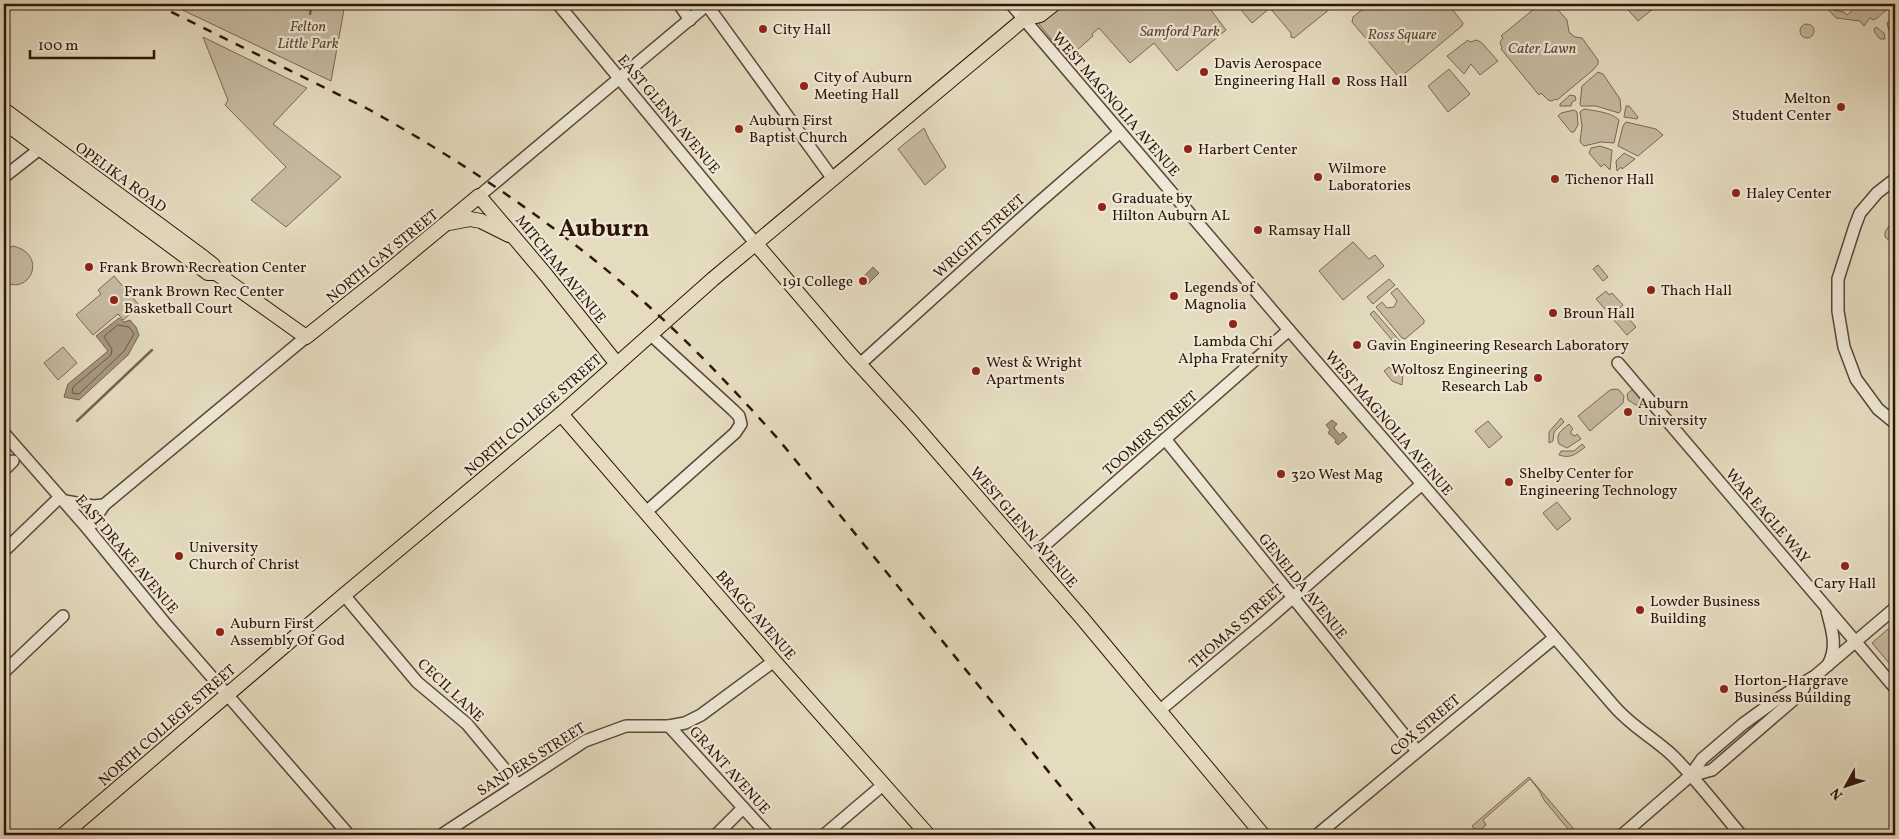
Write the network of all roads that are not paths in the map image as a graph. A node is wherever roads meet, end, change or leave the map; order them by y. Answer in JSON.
{"nodes":[{"id":1,"x":558,"y":4,"type":"edge"},
{"id":2,"x":679,"y":4,"type":"edge"},
{"id":3,"x":708,"y":4,"type":"edge"},
{"id":4,"x":1011,"y":4,"type":"edge"},
{"id":5,"x":1032,"y":4,"type":"edge"},
{"id":6,"x":1054,"y":4,"type":"edge"},
{"id":7,"x":1024,"y":19,"type":"junction"},
{"id":8,"x":690,"y":20,"type":"junction"},
{"id":9,"x":620,"y":79,"type":"junction"},
{"id":10,"x":4,"y":110,"type":"edge"},
{"id":11,"x":4,"y":122,"type":"edge"},
{"id":12,"x":1120,"y":132,"type":"junction"},
{"id":13,"x":43,"y":146,"type":"junction"},
{"id":14,"x":4,"y":177,"type":"edge"},
{"id":15,"x":833,"y":179,"type":"junction"},
{"id":16,"x":1895,"y":179,"type":"edge"},
{"id":17,"x":479,"y":196,"type":"junction"},
{"id":18,"x":448,"y":223,"type":"junction"},
{"id":19,"x":516,"y":238,"type":"junction"},
{"id":20,"x":756,"y":244,"type":"junction"},
{"id":21,"x":1289,"y":330,"type":"junction"},
{"id":22,"x":650,"y":334,"type":"junction"},
{"id":23,"x":306,"y":337,"type":"junction"},
{"id":24,"x":1618,"y":363,"type":"dead end"},
{"id":25,"x":617,"y":364,"type":"junction"},
{"id":26,"x":860,"y":364,"type":"junction"},
{"id":27,"x":561,"y":414,"type":"junction"},
{"id":28,"x":1895,"y":422,"type":"edge"},
{"id":29,"x":4,"y":433,"type":"edge"},
{"id":30,"x":1165,"y":439,"type":"junction"},
{"id":31,"x":13,"y":461,"type":"dead end"},
{"id":32,"x":4,"y":470,"type":"edge"},
{"id":33,"x":1422,"y":484,"type":"junction"},
{"id":34,"x":62,"y":499,"type":"junction"},
{"id":35,"x":104,"y":505,"type":"junction"},
{"id":36,"x":646,"y":512,"type":"junction"},
{"id":37,"x":88,"y":529,"type":"junction"},
{"id":38,"x":4,"y":551,"type":"edge"},
{"id":39,"x":1030,"y":558,"type":"junction"},
{"id":40,"x":344,"y":595,"type":"junction"},
{"id":41,"x":1293,"y":598,"type":"junction"},
{"id":42,"x":1826,"y":607,"type":"junction"},
{"id":43,"x":1895,"y":608,"type":"edge"},
{"id":44,"x":63,"y":616,"type":"dead end"},
{"id":45,"x":1554,"y":638,"type":"junction"},
{"id":46,"x":1856,"y":642,"type":"junction"},
{"id":47,"x":774,"y":661,"type":"junction"},
{"id":48,"x":1827,"y":667,"type":"junction"},
{"id":49,"x":4,"y":672,"type":"edge"},
{"id":50,"x":1895,"y":688,"type":"edge"},
{"id":51,"x":228,"y":695,"type":"junction"},
{"id":52,"x":1159,"y":711,"type":"junction"},
{"id":53,"x":669,"y":726,"type":"junction"},
{"id":54,"x":1417,"y":751,"type":"junction"},
{"id":55,"x":1690,"y":776,"type":"junction"},
{"id":56,"x":517,"y":784,"type":"junction"},
{"id":57,"x":884,"y":784,"type":"junction"},
{"id":58,"x":742,"y":808,"type":"junction"},
{"id":59,"x":63,"y":835,"type":"edge"},
{"id":60,"x":349,"y":835,"type":"edge"},
{"id":61,"x":441,"y":835,"type":"edge"},
{"id":62,"x":716,"y":835,"type":"edge"},
{"id":63,"x":768,"y":835,"type":"edge"},
{"id":64,"x":824,"y":835,"type":"edge"},
{"id":65,"x":928,"y":835,"type":"edge"},
{"id":66,"x":1263,"y":835,"type":"edge"},
{"id":67,"x":1317,"y":835,"type":"edge"},
{"id":68,"x":1622,"y":835,"type":"edge"},
{"id":69,"x":1741,"y":835,"type":"edge"}],
"edges":[{"from":1,"to":9,"type":"street","name":"EAST GLENN AVENUE"},
{"from":2,"to":8,"type":"street"},
{"from":3,"to":8,"type":"street","name":"NORTH GAY STREET"},
{"from":3,"to":15,"type":"street"},
{"from":4,"to":7,"type":"street","name":"WEST MAGNOLIA AVENUE"},
{"from":5,"to":7,"type":"main road"},
{"from":6,"to":7,"type":"main road"},
{"from":7,"to":12,"type":"street","name":"WEST MAGNOLIA AVENUE"},
{"from":7,"to":15,"type":"main road","name":"NORTH COLLEGE STREET"},
{"from":8,"to":9,"type":"street","name":"NORTH GAY STREET"},
{"from":9,"to":17,"type":"street","name":"NORTH GAY STREET"},
{"from":9,"to":20,"type":"street","name":"EAST GLENN AVENUE"},
{"from":10,"to":13,"type":"main road","name":"OPELIKA ROAD"},
{"from":11,"to":13,"type":"main road","name":"OPELIKA ROAD"},
{"from":12,"to":21,"type":"street","name":"WEST MAGNOLIA AVENUE"},
{"from":12,"to":26,"type":"street","name":"WRIGHT STREET"},
{"from":13,"to":14,"type":"street"},
{"from":13,"to":23,"type":"main road","name":"OPELIKA ROAD"},
{"from":15,"to":20,"type":"main road","name":"NORTH COLLEGE STREET"},
{"from":16,"to":28,"type":"street"},
{"from":17,"to":18,"type":"main road","name":"NORTH GAY STREET"},
{"from":17,"to":19,"type":"main road","name":"MITCHAM AVENUE"},
{"from":18,"to":19,"type":"main road"},
{"from":18,"to":23,"type":"main road","name":"NORTH GAY STREET"},
{"from":19,"to":25,"type":"main road","name":"MITCHAM AVENUE"},
{"from":20,"to":22,"type":"main road","name":"NORTH COLLEGE STREET"},
{"from":20,"to":26,"type":"main road","name":"WEST GLENN AVENUE"},
{"from":21,"to":30,"type":"street","name":"TOOMER STREET"},
{"from":21,"to":33,"type":"street","name":"WEST MAGNOLIA AVENUE"},
{"from":22,"to":25,"type":"main road","name":"NORTH COLLEGE STREET"},
{"from":22,"to":36,"type":"street"},
{"from":23,"to":35,"type":"street","name":"NORTH GAY STREET"},
{"from":24,"to":42,"type":"street","name":"WAR EAGLE WAY"},
{"from":25,"to":27,"type":"main road","name":"NORTH COLLEGE STREET"},
{"from":26,"to":39,"type":"main road","name":"WEST GLENN AVENUE"},
{"from":27,"to":36,"type":"main road","name":"BRAGG AVENUE"},
{"from":27,"to":40,"type":"main road","name":"NORTH COLLEGE STREET"},
{"from":29,"to":34,"type":"street","name":"EAST DRAKE AVENUE"},
{"from":30,"to":39,"type":"street","name":"TOOMER STREET"},
{"from":30,"to":41,"type":"street","name":"GENELDA AVENUE"},
{"from":31,"to":32,"type":"street"},
{"from":33,"to":41,"type":"street","name":"THOMAS STREET"},
{"from":33,"to":45,"type":"street","name":"WEST MAGNOLIA AVENUE"},
{"from":34,"to":35,"type":"street"},
{"from":34,"to":37,"type":"street","name":"EAST DRAKE AVENUE"},
{"from":34,"to":38,"type":"street"},
{"from":35,"to":37,"type":"street","name":"NORTH GAY STREET"},
{"from":36,"to":47,"type":"main road","name":"BRAGG AVENUE"},
{"from":37,"to":51,"type":"street","name":"EAST DRAKE AVENUE"},
{"from":39,"to":52,"type":"main road","name":"WEST GLENN AVENUE"},
{"from":40,"to":51,"type":"main road","name":"NORTH COLLEGE STREET"},
{"from":40,"to":56,"type":"street","name":"CECIL LANE"},
{"from":41,"to":52,"type":"street","name":"THOMAS STREET"},
{"from":41,"to":54,"type":"street","name":"GENELDA AVENUE"},
{"from":42,"to":46,"type":"street","name":"WAR EAGLE WAY"},
{"from":42,"to":48,"type":"street"},
{"from":43,"to":46,"type":"street"},
{"from":44,"to":49,"type":"street"},
{"from":45,"to":54,"type":"street","name":"COX STREET"},
{"from":45,"to":55,"type":"street","name":"WEST MAGNOLIA AVENUE"},
{"from":46,"to":48,"type":"street"},
{"from":46,"to":50,"type":"street","name":"WAR EAGLE WAY"},
{"from":47,"to":53,"type":"street","name":"SANDERS STREET"},
{"from":47,"to":57,"type":"main road","name":"BRAGG AVENUE"},
{"from":48,"to":55,"type":"street"},
{"from":51,"to":59,"type":"main road","name":"NORTH COLLEGE STREET"},
{"from":51,"to":60,"type":"street","name":"EAST DRAKE AVENUE"},
{"from":52,"to":66,"type":"main road","name":"WEST GLENN AVENUE"},
{"from":53,"to":56,"type":"street","name":"SANDERS STREET"},
{"from":53,"to":58,"type":"street","name":"GRANT AVENUE"},
{"from":54,"to":67,"type":"street","name":"COX STREET"},
{"from":55,"to":68,"type":"street"},
{"from":55,"to":69,"type":"street","name":"WEST MAGNOLIA AVENUE"},
{"from":56,"to":61,"type":"street","name":"SANDERS STREET"},
{"from":57,"to":64,"type":"street"},
{"from":57,"to":65,"type":"main road","name":"BRAGG AVENUE"},
{"from":58,"to":62,"type":"street"},
{"from":58,"to":63,"type":"street","name":"GRANT AVENUE"}]}
